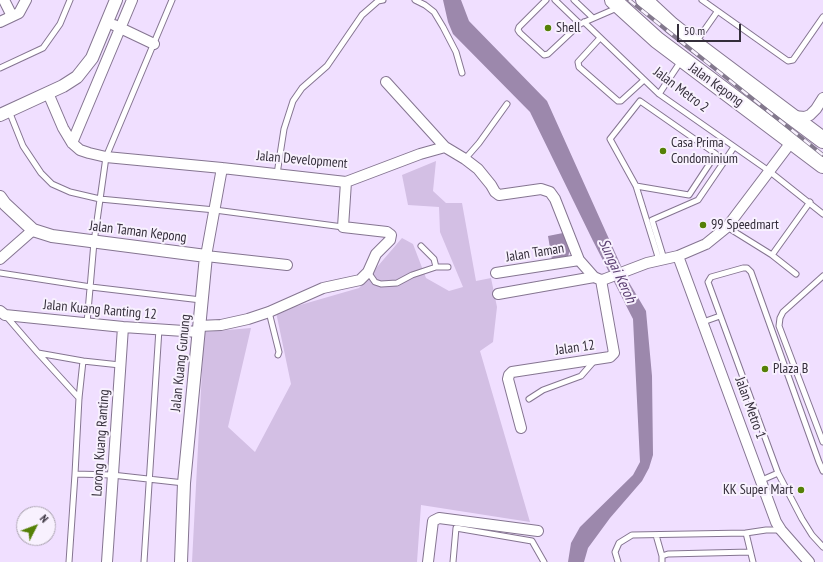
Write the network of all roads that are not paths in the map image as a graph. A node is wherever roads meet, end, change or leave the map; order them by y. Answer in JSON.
{"nodes":[{"id":1,"x":4,"y":0,"type":"edge"},
{"id":2,"x":26,"y":0,"type":"edge"},
{"id":3,"x":70,"y":0,"type":"edge"},
{"id":4,"x":116,"y":0,"type":"edge"},
{"id":5,"x":132,"y":0,"type":"edge"},
{"id":6,"x":172,"y":0,"type":"edge"},
{"id":7,"x":383,"y":0,"type":"edge"},
{"id":8,"x":415,"y":0,"type":"edge"},
{"id":9,"x":546,"y":0,"type":"edge"},
{"id":10,"x":555,"y":0,"type":"edge"},
{"id":11,"x":574,"y":0,"type":"edge"},
{"id":12,"x":644,"y":0,"type":"edge"},
{"id":13,"x":702,"y":0,"type":"edge"},
{"id":14,"x":616,"y":3,"type":"edge"},
{"id":15,"x":717,"y":12,"type":"junction"},
{"id":16,"x":12,"y":16,"type":"junction"},
{"id":17,"x":823,"y":17,"type":"edge"},
{"id":18,"x":593,"y":18,"type":"junction"},
{"id":19,"x":0,"y":22,"type":"edge"},
{"id":20,"x":107,"y":22,"type":"junction"},
{"id":21,"x":582,"y":23,"type":"junction"},
{"id":22,"x":120,"y":28,"type":"junction"},
{"id":23,"x":600,"y":38,"type":"junction"},
{"id":24,"x":154,"y":44,"type":"junction"},
{"id":25,"x":695,"y":44,"type":"junction"},
{"id":26,"x":682,"y":60,"type":"junction"},
{"id":27,"x":0,"y":68,"type":"edge"},
{"id":28,"x":462,"y":73,"type":"dead end"},
{"id":29,"x":644,"y":80,"type":"junction"},
{"id":30,"x":386,"y":82,"type":"dead end"},
{"id":31,"x":48,"y":93,"type":"junction"},
{"id":32,"x":659,"y":94,"type":"junction"},
{"id":33,"x":823,"y":98,"type":"edge"},
{"id":34,"x":507,"y":104,"type":"dead end"},
{"id":35,"x":816,"y":109,"type":"junction"},
{"id":36,"x":5,"y":113,"type":"edge"},
{"id":37,"x":791,"y":116,"type":"junction"},
{"id":38,"x":820,"y":137,"type":"edge"},
{"id":39,"x":792,"y":140,"type":"junction"},
{"id":40,"x":72,"y":143,"type":"junction"},
{"id":41,"x":445,"y":147,"type":"junction"},
{"id":42,"x":734,"y":147,"type":"junction"},
{"id":43,"x":106,"y":157,"type":"junction"},
{"id":44,"x":465,"y":158,"type":"junction"},
{"id":45,"x":823,"y":165,"type":"edge"},
{"id":46,"x":222,"y":168,"type":"junction"},
{"id":47,"x":769,"y":171,"type":"junction"},
{"id":48,"x":277,"y":174,"type":"junction"},
{"id":49,"x":346,"y":182,"type":"junction"},
{"id":50,"x":636,"y":186,"type":"junction"},
{"id":51,"x":0,"y":197,"type":"edge"},
{"id":52,"x":100,"y":199,"type":"junction"},
{"id":53,"x":810,"y":202,"type":"junction"},
{"id":54,"x":215,"y":210,"type":"junction"},
{"id":55,"x":823,"y":214,"type":"edge"},
{"id":56,"x":342,"y":227,"type":"junction"},
{"id":57,"x":727,"y":227,"type":"junction"},
{"id":58,"x":32,"y":230,"type":"junction"},
{"id":59,"x":94,"y":242,"type":"junction"},
{"id":60,"x":421,"y":246,"type":"dead end"},
{"id":61,"x":772,"y":255,"type":"junction"},
{"id":62,"x":206,"y":256,"type":"junction"},
{"id":63,"x":678,"y":256,"type":"junction"},
{"id":64,"x":0,"y":259,"type":"edge"},
{"id":65,"x":579,"y":260,"type":"junction"},
{"id":66,"x":661,"y":260,"type":"junction"},
{"id":67,"x":287,"y":265,"type":"dead end"},
{"id":68,"x":436,"y":267,"type":"junction"},
{"id":69,"x":448,"y":267,"type":"dead end"},
{"id":70,"x":368,"y":272,"type":"junction"},
{"id":71,"x":0,"y":273,"type":"edge"},
{"id":72,"x":496,"y":273,"type":"dead end"},
{"id":73,"x":796,"y":274,"type":"dead end"},
{"id":74,"x":823,"y":276,"type":"edge"},
{"id":75,"x":600,"y":279,"type":"junction"},
{"id":76,"x":91,"y":287,"type":"junction"},
{"id":77,"x":498,"y":294,"type":"dead end"},
{"id":78,"x":202,"y":300,"type":"junction"},
{"id":79,"x":269,"y":312,"type":"junction"},
{"id":80,"x":3,"y":313,"type":"edge"},
{"id":81,"x":720,"y":316,"type":"junction"},
{"id":82,"x":703,"y":322,"type":"junction"},
{"id":83,"x":86,"y":323,"type":"junction"},
{"id":84,"x":123,"y":327,"type":"junction"},
{"id":85,"x":159,"y":329,"type":"junction"},
{"id":86,"x":199,"y":329,"type":"junction"},
{"id":87,"x":38,"y":353,"type":"junction"},
{"id":88,"x":278,"y":355,"type":"dead end"},
{"id":89,"x":595,"y":360,"type":"junction"},
{"id":90,"x":83,"y":361,"type":"junction"},
{"id":91,"x":120,"y":365,"type":"junction"},
{"id":92,"x":79,"y":398,"type":"junction"},
{"id":93,"x":529,"y":399,"type":"dead end"},
{"id":94,"x":521,"y":428,"type":"dead end"},
{"id":95,"x":823,"y":442,"type":"edge"},
{"id":96,"x":823,"y":471,"type":"edge"},
{"id":97,"x":778,"y":473,"type":"junction"},
{"id":98,"x":75,"y":474,"type":"junction"},
{"id":99,"x":112,"y":475,"type":"junction"},
{"id":100,"x":149,"y":479,"type":"junction"},
{"id":101,"x":762,"y":480,"type":"junction"},
{"id":102,"x":184,"y":483,"type":"junction"},
{"id":103,"x":781,"y":530,"type":"junction"},
{"id":104,"x":538,"y":531,"type":"dead end"},
{"id":105,"x":746,"y":533,"type":"junction"},
{"id":106,"x":656,"y":535,"type":"junction"},
{"id":107,"x":823,"y":547,"type":"edge"},
{"id":108,"x":750,"y":552,"type":"junction"},
{"id":109,"x":662,"y":559,"type":"edge"},
{"id":110,"x":69,"y":562,"type":"edge"},
{"id":111,"x":107,"y":562,"type":"edge"},
{"id":112,"x":144,"y":562,"type":"edge"},
{"id":113,"x":181,"y":562,"type":"edge"},
{"id":114,"x":428,"y":562,"type":"edge"},
{"id":115,"x":453,"y":562,"type":"edge"},
{"id":116,"x":544,"y":562,"type":"edge"},
{"id":117,"x":618,"y":562,"type":"edge"},
{"id":118,"x":753,"y":562,"type":"edge"},
{"id":119,"x":809,"y":562,"type":"edge"}],
"edges":[{"from":1,"to":16,"type":"street"},
{"from":2,"to":16,"type":"street"},
{"from":3,"to":27,"type":"lane"},
{"from":4,"to":20,"type":"street"},
{"from":5,"to":22,"type":"street"},
{"from":6,"to":24,"type":"lane"},
{"from":7,"to":48,"type":"lane"},
{"from":8,"to":28,"type":"lane"},
{"from":9,"to":21,"type":"lane"},
{"from":10,"to":21,"type":"lane","name":"Jalan Metro 2"},
{"from":11,"to":18,"type":"lane"},
{"from":12,"to":25,"type":"main road","name":"Jalan Kepong"},
{"from":13,"to":15,"type":"lane"},
{"from":14,"to":18,"type":"lane"},
{"from":14,"to":26,"type":"main road","name":"Jalan Kepong"},
{"from":15,"to":17,"type":"lane"},
{"from":15,"to":25,"type":"lane"},
{"from":16,"to":19,"type":"street"},
{"from":18,"to":21,"type":"lane"},
{"from":20,"to":22,"type":"street"},
{"from":20,"to":31,"type":"street"},
{"from":21,"to":23,"type":"lane","name":"Jalan Metro 2"},
{"from":22,"to":24,"type":"street"},
{"from":22,"to":40,"type":"street"},
{"from":23,"to":29,"type":"lane","name":"Jalan Metro 2"},
{"from":23,"to":29,"type":"lane"},
{"from":24,"to":43,"type":"lane"},
{"from":25,"to":37,"type":"main road","name":"Jalan Kepong"},
{"from":26,"to":32,"type":"lane"},
{"from":26,"to":39,"type":"main road","name":"Jalan Kepong"},
{"from":29,"to":32,"type":"lane","name":"Jalan Metro 2"},
{"from":30,"to":41,"type":"street"},
{"from":31,"to":36,"type":"street"},
{"from":31,"to":40,"type":"street"},
{"from":32,"to":42,"type":"lane","name":"Jalan Metro 2"},
{"from":33,"to":35,"type":"street"},
{"from":34,"to":44,"type":"lane"},
{"from":35,"to":37,"type":"street"},
{"from":35,"to":38,"type":"street"},
{"from":36,"to":52,"type":"lane"},
{"from":37,"to":38,"type":"main road","name":"Jalan Kepong"},
{"from":39,"to":45,"type":"main road","name":"Jalan Kepong"},
{"from":39,"to":47,"type":"street"},
{"from":40,"to":43,"type":"street","name":"Jalan Development"},
{"from":41,"to":44,"type":"street"},
{"from":41,"to":49,"type":"street","name":"Jalan Development"},
{"from":42,"to":47,"type":"lane","name":"Jalan Metro 2"},
{"from":42,"to":66,"type":"lane"},
{"from":43,"to":46,"type":"street","name":"Jalan Development"},
{"from":43,"to":52,"type":"lane"},
{"from":44,"to":65,"type":"street"},
{"from":46,"to":48,"type":"street","name":"Jalan Development"},
{"from":46,"to":54,"type":"street","name":"Jalan Kuang Gunung"},
{"from":47,"to":53,"type":"lane","name":"Jalan Metro 2"},
{"from":47,"to":57,"type":"street"},
{"from":48,"to":49,"type":"street","name":"Jalan Development"},
{"from":49,"to":56,"type":"street"},
{"from":50,"to":50,"type":"lane"},
{"from":50,"to":66,"type":"lane"},
{"from":51,"to":58,"type":"street","name":"Jalan Taman Kepong"},
{"from":52,"to":54,"type":"lane"},
{"from":52,"to":59,"type":"lane"},
{"from":53,"to":55,"type":"lane","name":"Jalan Metro 2"},
{"from":53,"to":61,"type":"lane"},
{"from":54,"to":56,"type":"lane"},
{"from":54,"to":62,"type":"street","name":"Jalan Kuang Gunung"},
{"from":56,"to":70,"type":"street"},
{"from":57,"to":61,"type":"lane"},
{"from":57,"to":63,"type":"street"},
{"from":58,"to":59,"type":"street","name":"Jalan Taman Kepong"},
{"from":58,"to":64,"type":"street"},
{"from":59,"to":62,"type":"street","name":"Jalan Taman Kepong"},
{"from":59,"to":76,"type":"lane"},
{"from":60,"to":68,"type":"lane"},
{"from":61,"to":73,"type":"lane"},
{"from":62,"to":67,"type":"street","name":"Jalan Taman Kepong"},
{"from":62,"to":78,"type":"street","name":"Jalan Kuang Gunung"},
{"from":63,"to":66,"type":"street"},
{"from":63,"to":82,"type":"street","name":"Jalan Metro 1"},
{"from":65,"to":72,"type":"street","name":"Jalan Taman"},
{"from":65,"to":75,"type":"street"},
{"from":66,"to":75,"type":"street"},
{"from":68,"to":69,"type":"lane"},
{"from":68,"to":70,"type":"lane"},
{"from":70,"to":79,"type":"street","name":"Jalan Kuang Ranting 12"},
{"from":71,"to":76,"type":"lane"},
{"from":74,"to":95,"type":"lane"},
{"from":75,"to":77,"type":"street"},
{"from":75,"to":89,"type":"street","name":"Jalan 12"},
{"from":76,"to":78,"type":"lane"},
{"from":76,"to":83,"type":"lane"},
{"from":78,"to":86,"type":"street","name":"Jalan Kuang Gunung"},
{"from":79,"to":86,"type":"street","name":"Jalan Kuang Ranting 12"},
{"from":79,"to":88,"type":"lane"},
{"from":80,"to":83,"type":"street","name":"Jalan Kuang Ranting 12"},
{"from":80,"to":87,"type":"lane"},
{"from":81,"to":82,"type":"lane"},
{"from":81,"to":96,"type":"lane"},
{"from":81,"to":97,"type":"lane"},
{"from":82,"to":101,"type":"street","name":"Jalan Metro 1"},
{"from":83,"to":84,"type":"street","name":"Jalan Kuang Ranting 12"},
{"from":84,"to":85,"type":"street","name":"Jalan Kuang Ranting 12"},
{"from":84,"to":91,"type":"street","name":"Lorong Kuang Ranting"},
{"from":85,"to":86,"type":"street","name":"Jalan Kuang Ranting 12"},
{"from":85,"to":100,"type":"lane"},
{"from":86,"to":102,"type":"street","name":"Jalan Kuang Gunung"},
{"from":87,"to":90,"type":"lane"},
{"from":87,"to":92,"type":"lane"},
{"from":89,"to":93,"type":"lane"},
{"from":89,"to":94,"type":"street","name":"Jalan 12"},
{"from":90,"to":91,"type":"lane"},
{"from":90,"to":92,"type":"lane"},
{"from":91,"to":99,"type":"street","name":"Lorong Kuang Ranting"},
{"from":92,"to":98,"type":"lane"},
{"from":97,"to":101,"type":"lane"},
{"from":97,"to":107,"type":"lane"},
{"from":98,"to":99,"type":"lane"},
{"from":98,"to":110,"type":"lane"},
{"from":99,"to":100,"type":"lane"},
{"from":99,"to":111,"type":"street","name":"Lorong Kuang Ranting"},
{"from":100,"to":102,"type":"lane"},
{"from":100,"to":112,"type":"lane"},
{"from":101,"to":103,"type":"street","name":"Jalan Metro 1"},
{"from":102,"to":113,"type":"street","name":"Jalan Kuang Gunung"},
{"from":103,"to":105,"type":"lane"},
{"from":103,"to":119,"type":"street","name":"Jalan Metro 1"},
{"from":104,"to":114,"type":"street"},
{"from":105,"to":106,"type":"lane"},
{"from":105,"to":108,"type":"lane"},
{"from":106,"to":109,"type":"lane"},
{"from":106,"to":117,"type":"lane"},
{"from":108,"to":109,"type":"lane"},
{"from":108,"to":118,"type":"lane"},
{"from":115,"to":116,"type":"lane"}]}
